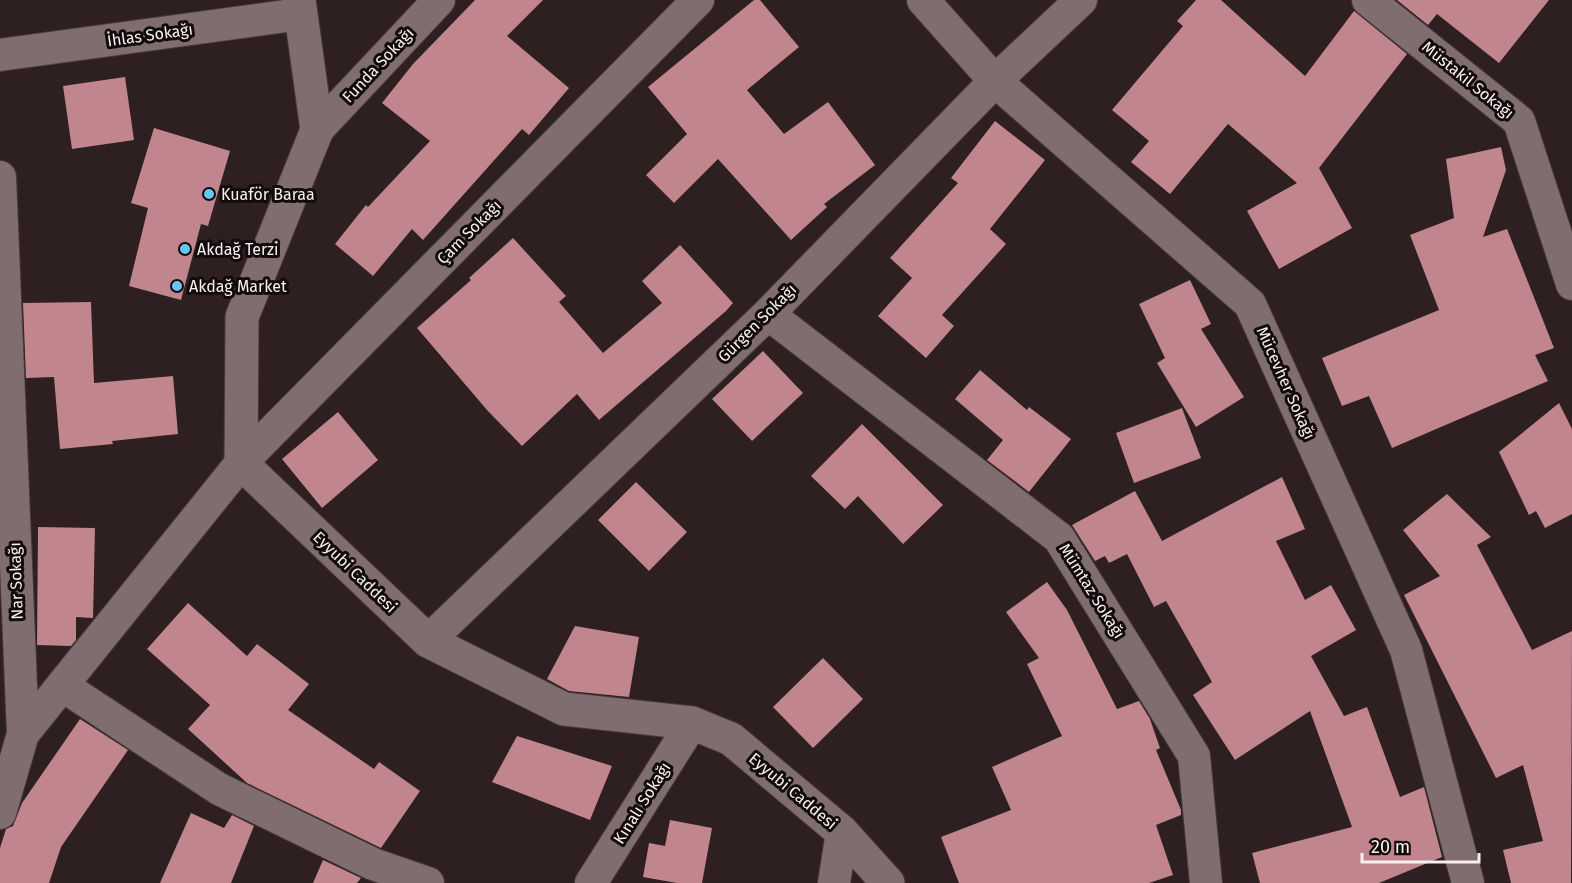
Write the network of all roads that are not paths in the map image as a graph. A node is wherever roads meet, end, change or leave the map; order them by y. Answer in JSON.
{"nodes":[{"id":1,"x":439,"y":0,"type":"edge"},
{"id":2,"x":698,"y":0,"type":"edge"},
{"id":3,"x":923,"y":0,"type":"edge"},
{"id":4,"x":1081,"y":0,"type":"edge"},
{"id":5,"x":1368,"y":0,"type":"edge"},
{"id":6,"x":300,"y":7,"type":"edge"},
{"id":7,"x":0,"y":56,"type":"edge"},
{"id":8,"x":995,"y":81,"type":"junction"},
{"id":9,"x":317,"y":130,"type":"junction"},
{"id":10,"x":0,"y":177,"type":"edge"},
{"id":11,"x":1572,"y":284,"type":"edge"},
{"id":12,"x":768,"y":314,"type":"junction"},
{"id":13,"x":241,"y":464,"type":"junction"},
{"id":14,"x":428,"y":641,"type":"junction"},
{"id":15,"x":63,"y":686,"type":"junction"},
{"id":16,"x":692,"y":723,"type":"junction"},
{"id":17,"x":23,"y":734,"type":"junction"},
{"id":18,"x":0,"y":813,"type":"edge"},
{"id":19,"x":842,"y":832,"type":"junction"},
{"id":20,"x":428,"y":883,"type":"edge"},
{"id":21,"x":591,"y":883,"type":"edge"},
{"id":22,"x":834,"y":883,"type":"edge"},
{"id":23,"x":888,"y":883,"type":"edge"},
{"id":24,"x":1206,"y":883,"type":"edge"},
{"id":25,"x":1468,"y":883,"type":"edge"}],
"edges":[{"from":1,"to":9,"type":"street","name":"Funda Sokağı"},
{"from":2,"to":13,"type":"street","name":"Çam Sokağı"},
{"from":3,"to":8,"type":"street","name":"Mücevher Sokağı"},
{"from":4,"to":8,"type":"street","name":"Gürgen Sokağı"},
{"from":5,"to":11,"type":"street","name":"Müstakil Sokağı"},
{"from":6,"to":7,"type":"street","name":"İhlas Sokağı"},
{"from":6,"to":9,"type":"street"},
{"from":8,"to":12,"type":"street","name":"Gürgen Sokağı"},
{"from":8,"to":25,"type":"street","name":"Mücevher Sokağı"},
{"from":9,"to":13,"type":"street"},
{"from":10,"to":17,"type":"street","name":"Nar Sokağı"},
{"from":12,"to":14,"type":"street","name":"Gürgen Sokağı"},
{"from":12,"to":24,"type":"street","name":"Mümtaz Sokağı"},
{"from":13,"to":14,"type":"street","name":"Eyyubi Caddesi"},
{"from":13,"to":15,"type":"street","name":"Çam Sokağı"},
{"from":14,"to":16,"type":"street","name":"Eyyubi Caddesi"},
{"from":15,"to":17,"type":"street","name":"Çam Sokağı"},
{"from":15,"to":20,"type":"street"},
{"from":16,"to":19,"type":"street","name":"Eyyubi Caddesi"},
{"from":16,"to":21,"type":"street","name":"Kınalı Sokağı"},
{"from":17,"to":18,"type":"street"},
{"from":19,"to":22,"type":"street"},
{"from":19,"to":23,"type":"street","name":"Eyyubi Caddesi"}]}
